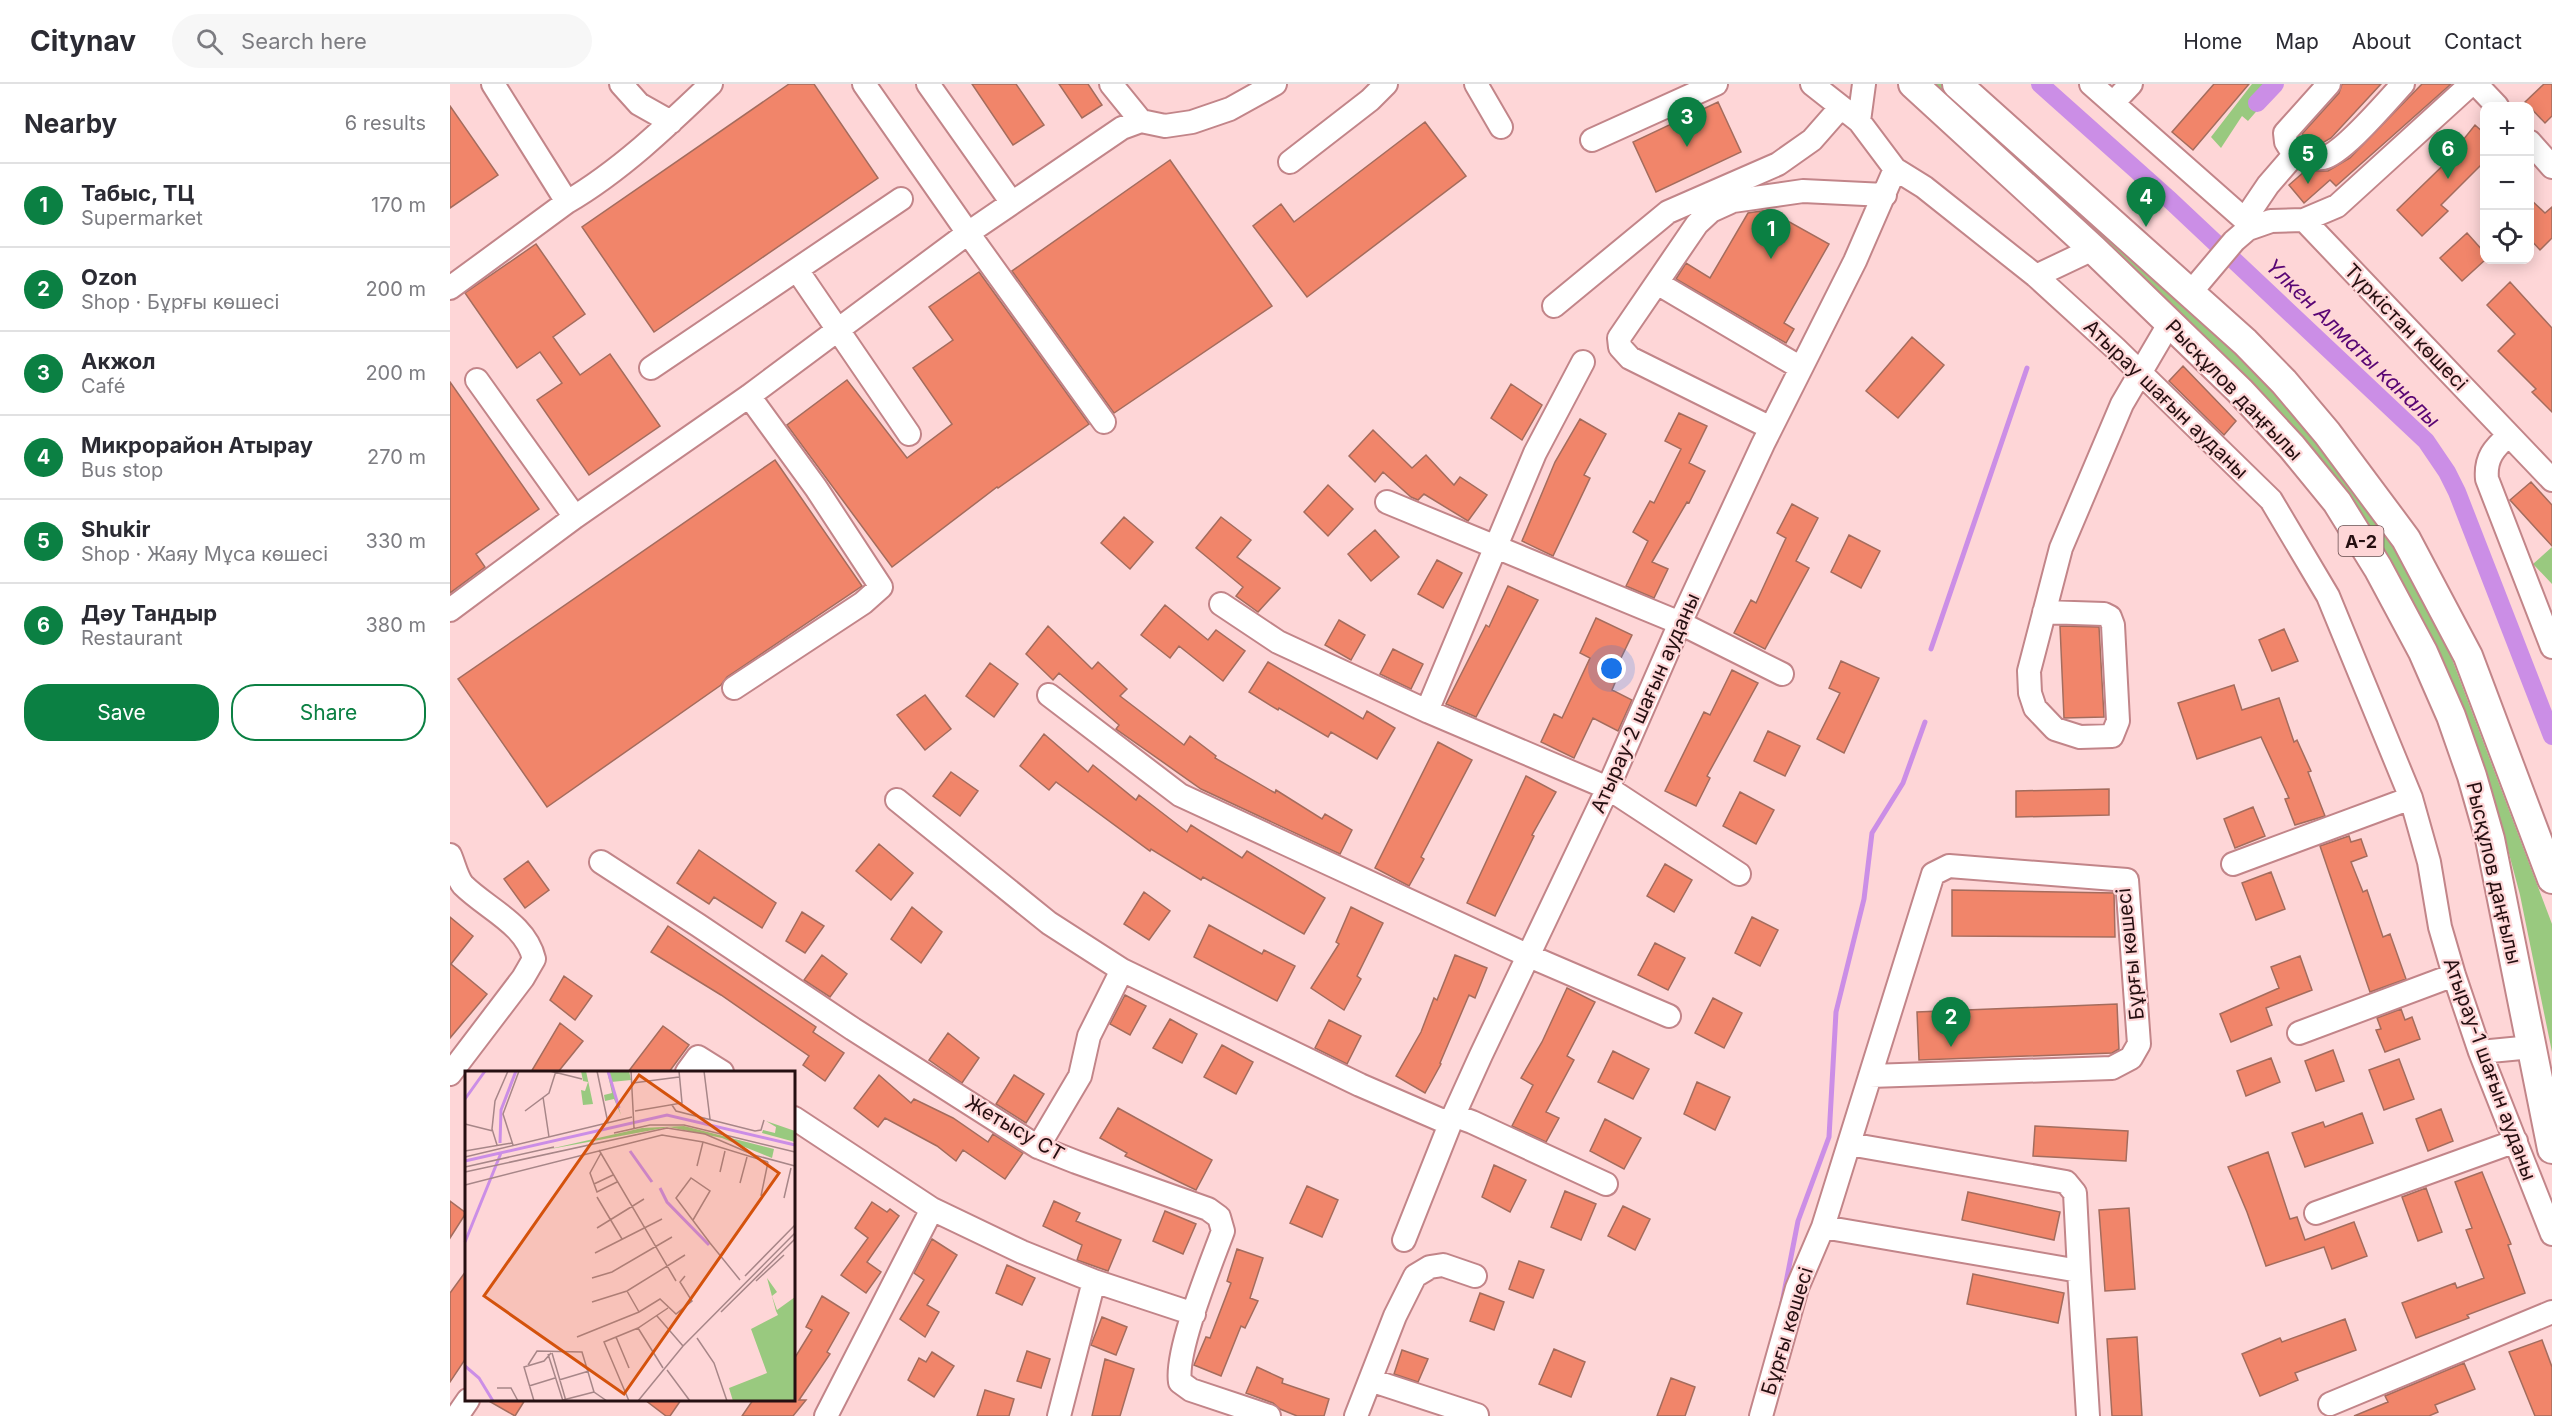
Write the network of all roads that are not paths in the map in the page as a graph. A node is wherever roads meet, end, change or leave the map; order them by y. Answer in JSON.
{"nodes":[{"id":1,"x":493,"y":84,"type":"edge"},
{"id":2,"x":621,"y":84,"type":"edge"},
{"id":3,"x":711,"y":84,"type":"edge"},
{"id":4,"x":864,"y":84,"type":"edge"},
{"id":5,"x":928,"y":84,"type":"edge"},
{"id":6,"x":1111,"y":84,"type":"edge"},
{"id":7,"x":1275,"y":84,"type":"edge"},
{"id":8,"x":1386,"y":84,"type":"edge"},
{"id":9,"x":1476,"y":84,"type":"edge"},
{"id":10,"x":1716,"y":84,"type":"edge"},
{"id":11,"x":1812,"y":84,"type":"edge"},
{"id":12,"x":1864,"y":84,"type":"edge"},
{"id":13,"x":1913,"y":84,"type":"edge"},
{"id":14,"x":1957,"y":84,"type":"edge"},
{"id":15,"x":2091,"y":84,"type":"edge"},
{"id":16,"x":2131,"y":84,"type":"edge"},
{"id":17,"x":2329,"y":84,"type":"edge"},
{"id":18,"x":2403,"y":84,"type":"edge"},
{"id":19,"x":2471,"y":84,"type":"edge"},
{"id":20,"x":2476,"y":84,"type":"edge"},
{"id":21,"x":2493,"y":102,"type":"edge"},
{"id":22,"x":2113,"y":103,"type":"junction"},
{"id":23,"x":1841,"y":107,"type":"junction"},
{"id":24,"x":1141,"y":121,"type":"junction"},
{"id":25,"x":1859,"y":121,"type":"junction"},
{"id":26,"x":671,"y":122,"type":"junction"},
{"id":27,"x":1501,"y":127,"type":"dead end"},
{"id":28,"x":1592,"y":140,"type":"dead end"},
{"id":29,"x":2534,"y":147,"type":"edge"},
{"id":30,"x":2294,"y":155,"type":"junction"},
{"id":31,"x":1290,"y":162,"type":"dead end"},
{"id":32,"x":2552,"y":167,"type":"edge"},
{"id":33,"x":1895,"y":169,"type":"junction"},
{"id":34,"x":1885,"y":195,"type":"junction"},
{"id":35,"x":902,"y":199,"type":"dead end"},
{"id":36,"x":567,"y":202,"type":"junction"},
{"id":37,"x":1012,"y":203,"type":"junction"},
{"id":38,"x":2304,"y":220,"type":"junction"},
{"id":39,"x":2249,"y":223,"type":"junction"},
{"id":40,"x":968,"y":233,"type":"junction"},
{"id":41,"x":2093,"y":249,"type":"junction"},
{"id":42,"x":797,"y":270,"type":"junction"},
{"id":43,"x":2036,"y":276,"type":"junction"},
{"id":44,"x":1657,"y":283,"type":"junction"},
{"id":45,"x":450,"y":288,"type":"edge"},
{"id":46,"x":2190,"y":292,"type":"junction"},
{"id":47,"x":1554,"y":306,"type":"dead end"},
{"id":48,"x":2169,"y":324,"type":"junction"},
{"id":49,"x":837,"y":331,"type":"junction"},
{"id":50,"x":1584,"y":362,"type":"dead end"},
{"id":51,"x":651,"y":368,"type":"dead end"},
{"id":52,"x":1801,"y":368,"type":"junction"},
{"id":53,"x":2141,"y":373,"type":"junction"},
{"id":54,"x":477,"y":380,"type":"dead end"},
{"id":55,"x":749,"y":396,"type":"junction"},
{"id":56,"x":1104,"y":422,"type":"dead end"},
{"id":57,"x":1771,"y":428,"type":"junction"},
{"id":58,"x":909,"y":434,"type":"dead end"},
{"id":59,"x":2509,"y":435,"type":"junction"},
{"id":60,"x":2552,"y":480,"type":"edge"},
{"id":61,"x":1387,"y":502,"type":"dead end"},
{"id":62,"x":575,"y":517,"type":"junction"},
{"id":63,"x":1495,"y":547,"type":"junction"},
{"id":64,"x":1221,"y":604,"type":"dead end"},
{"id":65,"x":450,"y":610,"type":"edge"},
{"id":66,"x":2044,"y":612,"type":"junction"},
{"id":67,"x":1680,"y":622,"type":"junction"},
{"id":68,"x":2552,"y":647,"type":"edge"},
{"id":69,"x":1782,"y":674,"type":"dead end"},
{"id":70,"x":734,"y":688,"type":"dead end"},
{"id":71,"x":1049,"y":694,"type":"dead end"},
{"id":72,"x":1426,"y":711,"type":"junction"},
{"id":73,"x":1608,"y":788,"type":"junction"},
{"id":74,"x":2411,"y":798,"type":"junction"},
{"id":75,"x":897,"y":800,"type":"dead end"},
{"id":76,"x":450,"y":855,"type":"edge"},
{"id":77,"x":601,"y":862,"type":"dead end"},
{"id":78,"x":2233,"y":864,"type":"dead end"},
{"id":79,"x":1739,"y":874,"type":"dead end"},
{"id":80,"x":2552,"y":879,"type":"edge"},
{"id":81,"x":1529,"y":956,"type":"junction"},
{"id":82,"x":1122,"y":970,"type":"junction"},
{"id":83,"x":2454,"y":975,"type":"junction"},
{"id":84,"x":1669,"y":1016,"type":"dead end"},
{"id":85,"x":2299,"y":1033,"type":"dead end"},
{"id":86,"x":2532,"y":1047,"type":"junction"},
{"id":87,"x":2480,"y":1052,"type":"junction"},
{"id":88,"x":688,"y":1071,"type":"edge"},
{"id":89,"x":720,"y":1071,"type":"edge"},
{"id":90,"x":450,"y":1074,"type":"edge"},
{"id":91,"x":1870,"y":1076,"type":"junction"},
{"id":92,"x":795,"y":1119,"type":"edge"},
{"id":93,"x":1452,"y":1119,"type":"junction"},
{"id":94,"x":2516,"y":1141,"type":"junction"},
{"id":95,"x":1849,"y":1144,"type":"junction"},
{"id":96,"x":1038,"y":1147,"type":"junction"},
{"id":97,"x":2552,"y":1149,"type":"edge"},
{"id":98,"x":1606,"y":1184,"type":"dead end"},
{"id":99,"x":932,"y":1209,"type":"junction"},
{"id":100,"x":2316,"y":1213,"type":"dead end"},
{"id":101,"x":1823,"y":1227,"type":"junction"},
{"id":102,"x":2552,"y":1234,"type":"edge"},
{"id":103,"x":1404,"y":1240,"type":"dead end"},
{"id":104,"x":2079,"y":1271,"type":"junction"},
{"id":105,"x":1475,"y":1276,"type":"dead end"},
{"id":106,"x":1094,"y":1281,"type":"junction"},
{"id":107,"x":2552,"y":1312,"type":"edge"},
{"id":108,"x":1194,"y":1314,"type":"junction"},
{"id":109,"x":1370,"y":1380,"type":"junction"},
{"id":110,"x":467,"y":1401,"type":"edge"},
{"id":111,"x":2330,"y":1404,"type":"dead end"},
{"id":112,"x":1477,"y":1415,"type":"edge"},
{"id":113,"x":457,"y":1416,"type":"edge"},
{"id":114,"x":826,"y":1416,"type":"edge"},
{"id":115,"x":1059,"y":1416,"type":"edge"},
{"id":116,"x":1269,"y":1416,"type":"edge"},
{"id":117,"x":1356,"y":1416,"type":"edge"},
{"id":118,"x":1761,"y":1416,"type":"edge"},
{"id":119,"x":2088,"y":1416,"type":"edge"}],
"edges":[{"from":1,"to":36,"type":"street"},
{"from":2,"to":26,"type":"street"},
{"from":3,"to":26,"type":"street"},
{"from":4,"to":40,"type":"street"},
{"from":5,"to":37,"type":"street"},
{"from":6,"to":24,"type":"street"},
{"from":7,"to":24,"type":"street"},
{"from":8,"to":31,"type":"street"},
{"from":9,"to":27,"type":"street"},
{"from":10,"to":28,"type":"street"},
{"from":11,"to":23,"type":"street","name":"Атырау шағын ауданы"},
{"from":12,"to":25,"type":"street"},
{"from":13,"to":41,"type":"main road","name":"Рысқұлов даңғылы","number":"A-2"},
{"from":14,"to":46,"type":"main road","name":"Рысқұлов даңғылы","number":"A-2"},
{"from":15,"to":22,"type":"street"},
{"from":16,"to":22,"type":"street"},
{"from":17,"to":30,"type":"street"},
{"from":18,"to":30,"type":"street"},
{"from":19,"to":38,"type":"street"},
{"from":20,"to":21,"type":"street"},
{"from":22,"to":39,"type":"street"},
{"from":23,"to":25,"type":"street","name":"Атырау шағын ауданы"},
{"from":23,"to":47,"type":"street"},
{"from":24,"to":37,"type":"street"},
{"from":25,"to":33,"type":"street","name":"Атырау шағын ауданы"},
{"from":26,"to":36,"type":"street"},
{"from":29,"to":32,"type":"street"},
{"from":30,"to":39,"type":"street"},
{"from":33,"to":34,"type":"street","name":"Атырау-2 шағын ауданы"},
{"from":33,"to":43,"type":"street","name":"Атырау шағын ауданы"},
{"from":34,"to":44,"type":"street"},
{"from":34,"to":52,"type":"street","name":"Атырау-2 шағын ауданы"},
{"from":35,"to":42,"type":"street"},
{"from":36,"to":45,"type":"street"},
{"from":37,"to":40,"type":"street"},
{"from":38,"to":39,"type":"street"},
{"from":38,"to":59,"type":"street","name":"Түркістан көшесі"},
{"from":39,"to":46,"type":"street"},
{"from":40,"to":49,"type":"street"},
{"from":40,"to":56,"type":"street"},
{"from":41,"to":43,"type":"street"},
{"from":41,"to":48,"type":"main road","name":"Рысқұлов даңғылы","number":"A-2"},
{"from":42,"to":49,"type":"street"},
{"from":42,"to":51,"type":"street"},
{"from":43,"to":53,"type":"street","name":"Атырау шағын ауданы"},
{"from":44,"to":52,"type":"street"},
{"from":44,"to":57,"type":"street"},
{"from":46,"to":80,"type":"main road","name":"Рысқұлов даңғылы","number":"A-2"},
{"from":48,"to":53,"type":"street"},
{"from":48,"to":86,"type":"main road","name":"Рысқұлов даңғылы","number":"A-2"},
{"from":49,"to":55,"type":"street"},
{"from":49,"to":58,"type":"street"},
{"from":50,"to":63,"type":"street"},
{"from":52,"to":57,"type":"street","name":"Атырау-2 шағын ауданы"},
{"from":53,"to":66,"type":"street"},
{"from":53,"to":74,"type":"street","name":"Атырау шағын ауданы"},
{"from":54,"to":62,"type":"street"},
{"from":55,"to":62,"type":"street"},
{"from":55,"to":70,"type":"street"},
{"from":57,"to":67,"type":"street","name":"Атырау-2 шағын ауданы"},
{"from":59,"to":60,"type":"street","name":"Түркістан көшесі"},
{"from":59,"to":68,"type":"street"},
{"from":61,"to":63,"type":"street"},
{"from":62,"to":65,"type":"street"},
{"from":63,"to":67,"type":"street"},
{"from":63,"to":72,"type":"street"},
{"from":64,"to":72,"type":"street"},
{"from":66,"to":66,"type":"street"},
{"from":67,"to":69,"type":"street"},
{"from":67,"to":73,"type":"street","name":"Атырау-2 шағын ауданы"},
{"from":71,"to":81,"type":"street"},
{"from":72,"to":73,"type":"street"},
{"from":73,"to":79,"type":"street"},
{"from":73,"to":81,"type":"street","name":"Атырау-2 шағын ауданы"},
{"from":74,"to":78,"type":"street"},
{"from":74,"to":83,"type":"street","name":"Атырау-1 шағын ауданы"},
{"from":75,"to":82,"type":"street"},
{"from":76,"to":90,"type":"street"},
{"from":77,"to":96,"type":"street","name":"Жетысу СТ"},
{"from":81,"to":84,"type":"street"},
{"from":81,"to":93,"type":"street","name":"Атырау-2 шағын ауданы"},
{"from":82,"to":93,"type":"street"},
{"from":82,"to":96,"type":"street"},
{"from":83,"to":85,"type":"street"},
{"from":83,"to":87,"type":"street","name":"Атырау-1 шағын ауданы"},
{"from":86,"to":87,"type":"street"},
{"from":86,"to":97,"type":"main road","name":"Рысқұлов даңғылы","number":"A-2"},
{"from":87,"to":94,"type":"street","name":"Атырау-1 шағын ауданы"},
{"from":88,"to":89,"type":"street"},
{"from":91,"to":91,"type":"street","name":"Бұрғы көшесі"},
{"from":91,"to":95,"type":"street","name":"Бұрғы көшесі"},
{"from":92,"to":99,"type":"street"},
{"from":93,"to":98,"type":"street"},
{"from":93,"to":103,"type":"street","name":"Атырау-2 шағын ауданы"},
{"from":94,"to":100,"type":"street"},
{"from":94,"to":102,"type":"street","name":"Атырау-1 шағын ауданы"},
{"from":95,"to":101,"type":"street","name":"Бұрғы көшесі"},
{"from":95,"to":104,"type":"street"},
{"from":96,"to":108,"type":"street","name":"Жетысу СТ"},
{"from":99,"to":106,"type":"street"},
{"from":99,"to":114,"type":"street"},
{"from":101,"to":104,"type":"street"},
{"from":101,"to":118,"type":"street","name":"Бұрғы көшесі"},
{"from":104,"to":119,"type":"street"},
{"from":105,"to":109,"type":"street"},
{"from":106,"to":108,"type":"street"},
{"from":106,"to":115,"type":"street"},
{"from":107,"to":111,"type":"street"},
{"from":108,"to":116,"type":"street","name":"Жетысу СТ"},
{"from":109,"to":112,"type":"street"},
{"from":109,"to":117,"type":"street"},
{"from":110,"to":113,"type":"street"}]}
